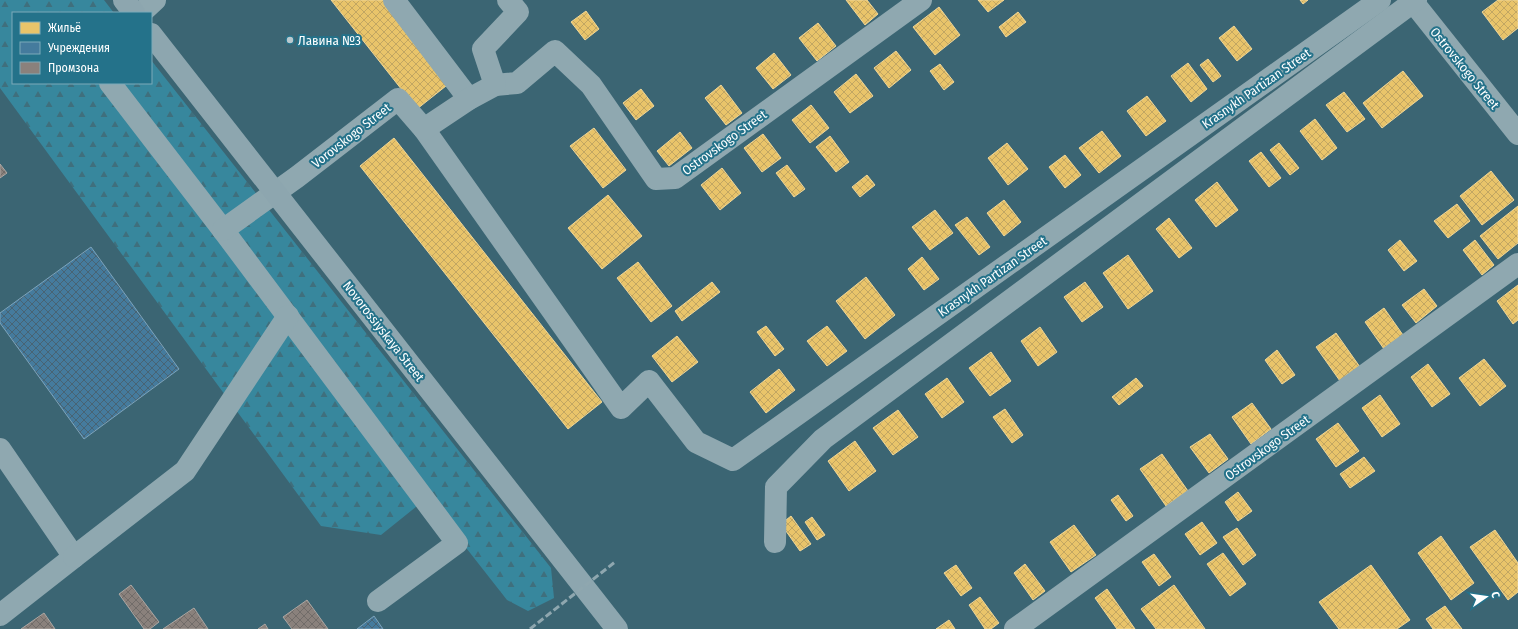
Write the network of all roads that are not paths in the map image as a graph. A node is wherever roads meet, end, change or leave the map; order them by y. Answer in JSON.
{"nodes":[{"id":1,"x":124,"y":0,"type":"edge"},
{"id":2,"x":155,"y":0,"type":"edge"},
{"id":3,"x":394,"y":0,"type":"edge"},
{"id":4,"x":508,"y":0,"type":"edge"},
{"id":5,"x":921,"y":0,"type":"edge"},
{"id":6,"x":1380,"y":0,"type":"edge"},
{"id":7,"x":1414,"y":1,"type":"edge"},
{"id":8,"x":133,"y":12,"type":"edge"},
{"id":9,"x":142,"y":12,"type":"edge"},
{"id":10,"x":152,"y":35,"type":"edge"},
{"id":11,"x":111,"y":84,"type":"edge"},
{"id":12,"x":495,"y":85,"type":"junction"},
{"id":13,"x":469,"y":99,"type":"junction"},
{"id":14,"x":424,"y":129,"type":"junction"},
{"id":15,"x":1518,"y":134,"type":"edge"},
{"id":16,"x":275,"y":192,"type":"junction"},
{"id":17,"x":223,"y":230,"type":"junction"},
{"id":18,"x":1518,"y":264,"type":"edge"},
{"id":19,"x":288,"y":316,"type":"junction"},
{"id":20,"x":0,"y":449,"type":"edge"},
{"id":21,"x":775,"y":542,"type":"dead end"},
{"id":22,"x":74,"y":557,"type":"junction"},
{"id":23,"x":378,"y":601,"type":"dead end"},
{"id":24,"x":0,"y":615,"type":"edge"},
{"id":25,"x":616,"y":629,"type":"edge"},
{"id":26,"x":1015,"y":629,"type":"edge"}],
"edges":[{"from":1,"to":8,"type":"main road"},
{"from":2,"to":9,"type":"lane"},
{"from":3,"to":13,"type":"lane"},
{"from":4,"to":12,"type":"lane"},
{"from":5,"to":12,"type":"lane","name":"Ostrovskogo Street"},
{"from":6,"to":14,"type":"lane","name":"Krasnykh Partizan Street"},
{"from":7,"to":15,"type":"lane","name":"Ostrovskogo Street"},
{"from":7,"to":21,"type":"lane","name":"Krasnykh Partizan Street"},
{"from":10,"to":16,"type":"main road","name":"Novorossiyskaya Street"},
{"from":11,"to":17,"type":"lane"},
{"from":12,"to":13,"type":"lane"},
{"from":13,"to":14,"type":"lane"},
{"from":14,"to":16,"type":"lane","name":"Vorovskogo Street"},
{"from":16,"to":17,"type":"lane"},
{"from":16,"to":25,"type":"main road","name":"Novorossiyskaya Street"},
{"from":17,"to":19,"type":"lane"},
{"from":18,"to":26,"type":"lane","name":"Ostrovskogo Street"},
{"from":19,"to":22,"type":"lane"},
{"from":19,"to":23,"type":"lane"},
{"from":20,"to":22,"type":"lane"},
{"from":22,"to":24,"type":"lane"}]}
